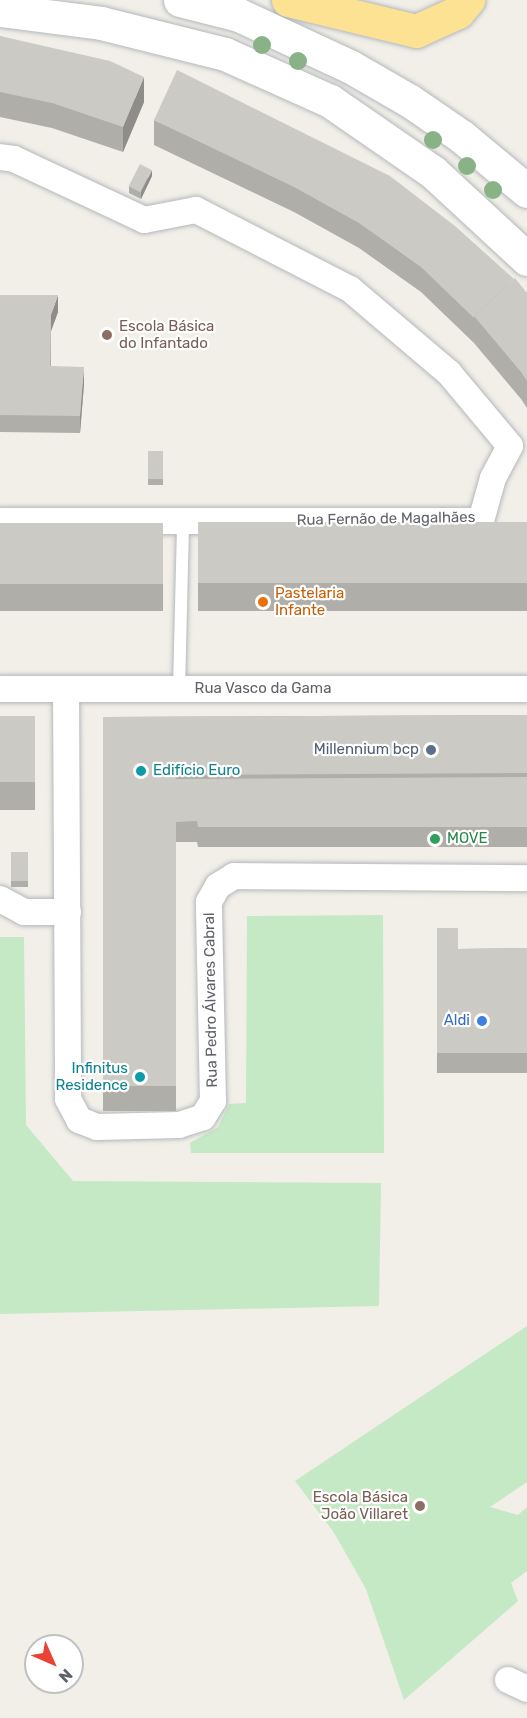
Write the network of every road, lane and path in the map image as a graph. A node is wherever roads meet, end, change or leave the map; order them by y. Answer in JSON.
{"nodes":[{"id":1,"x":180,"y":0,"type":"edge"},
{"id":2,"x":288,"y":0,"type":"edge"},
{"id":3,"x":468,"y":0,"type":"edge"},
{"id":4,"x":0,"y":10,"type":"edge"},
{"id":5,"x":327,"y":56,"type":"junction"},
{"id":6,"x":310,"y":92,"type":"junction"},
{"id":7,"x":0,"y":157,"type":"edge"},
{"id":8,"x":527,"y":191,"type":"edge"},
{"id":9,"x":527,"y":260,"type":"edge"},
{"id":10,"x":183,"y":520,"type":"junction"},
{"id":11,"x":0,"y":521,"type":"edge"},
{"id":12,"x":0,"y":689,"type":"edge"},
{"id":13,"x":66,"y":689,"type":"junction"},
{"id":14,"x":179,"y":689,"type":"junction"},
{"id":15,"x":527,"y":689,"type":"edge"},
{"id":16,"x":527,"y":878,"type":"edge"},
{"id":17,"x":0,"y":898,"type":"edge"},
{"id":18,"x":68,"y":912,"type":"junction"}],
"edges":[{"from":1,"to":5,"type":"main road"},
{"from":2,"to":3,"type":"highway"},
{"from":4,"to":6,"type":"main road"},
{"from":5,"to":6,"type":"main road"},
{"from":5,"to":8,"type":"main road"},
{"from":6,"to":9,"type":"main road"},
{"from":7,"to":10,"type":"street","name":"Rua Fernão de Magalhães"},
{"from":10,"to":11,"type":"street","name":"Rua Fernão de Magalhães"},
{"from":10,"to":14,"type":"lane"},
{"from":12,"to":13,"type":"street","name":"Rua Vasco da Gama"},
{"from":13,"to":14,"type":"street","name":"Rua Vasco da Gama"},
{"from":13,"to":18,"type":"street","name":"Rua Pedro Álvares Cabral"},
{"from":14,"to":15,"type":"street","name":"Rua Vasco da Gama"},
{"from":16,"to":18,"type":"street","name":"Rua Pedro Álvares Cabral"},
{"from":17,"to":18,"type":"street"}]}
